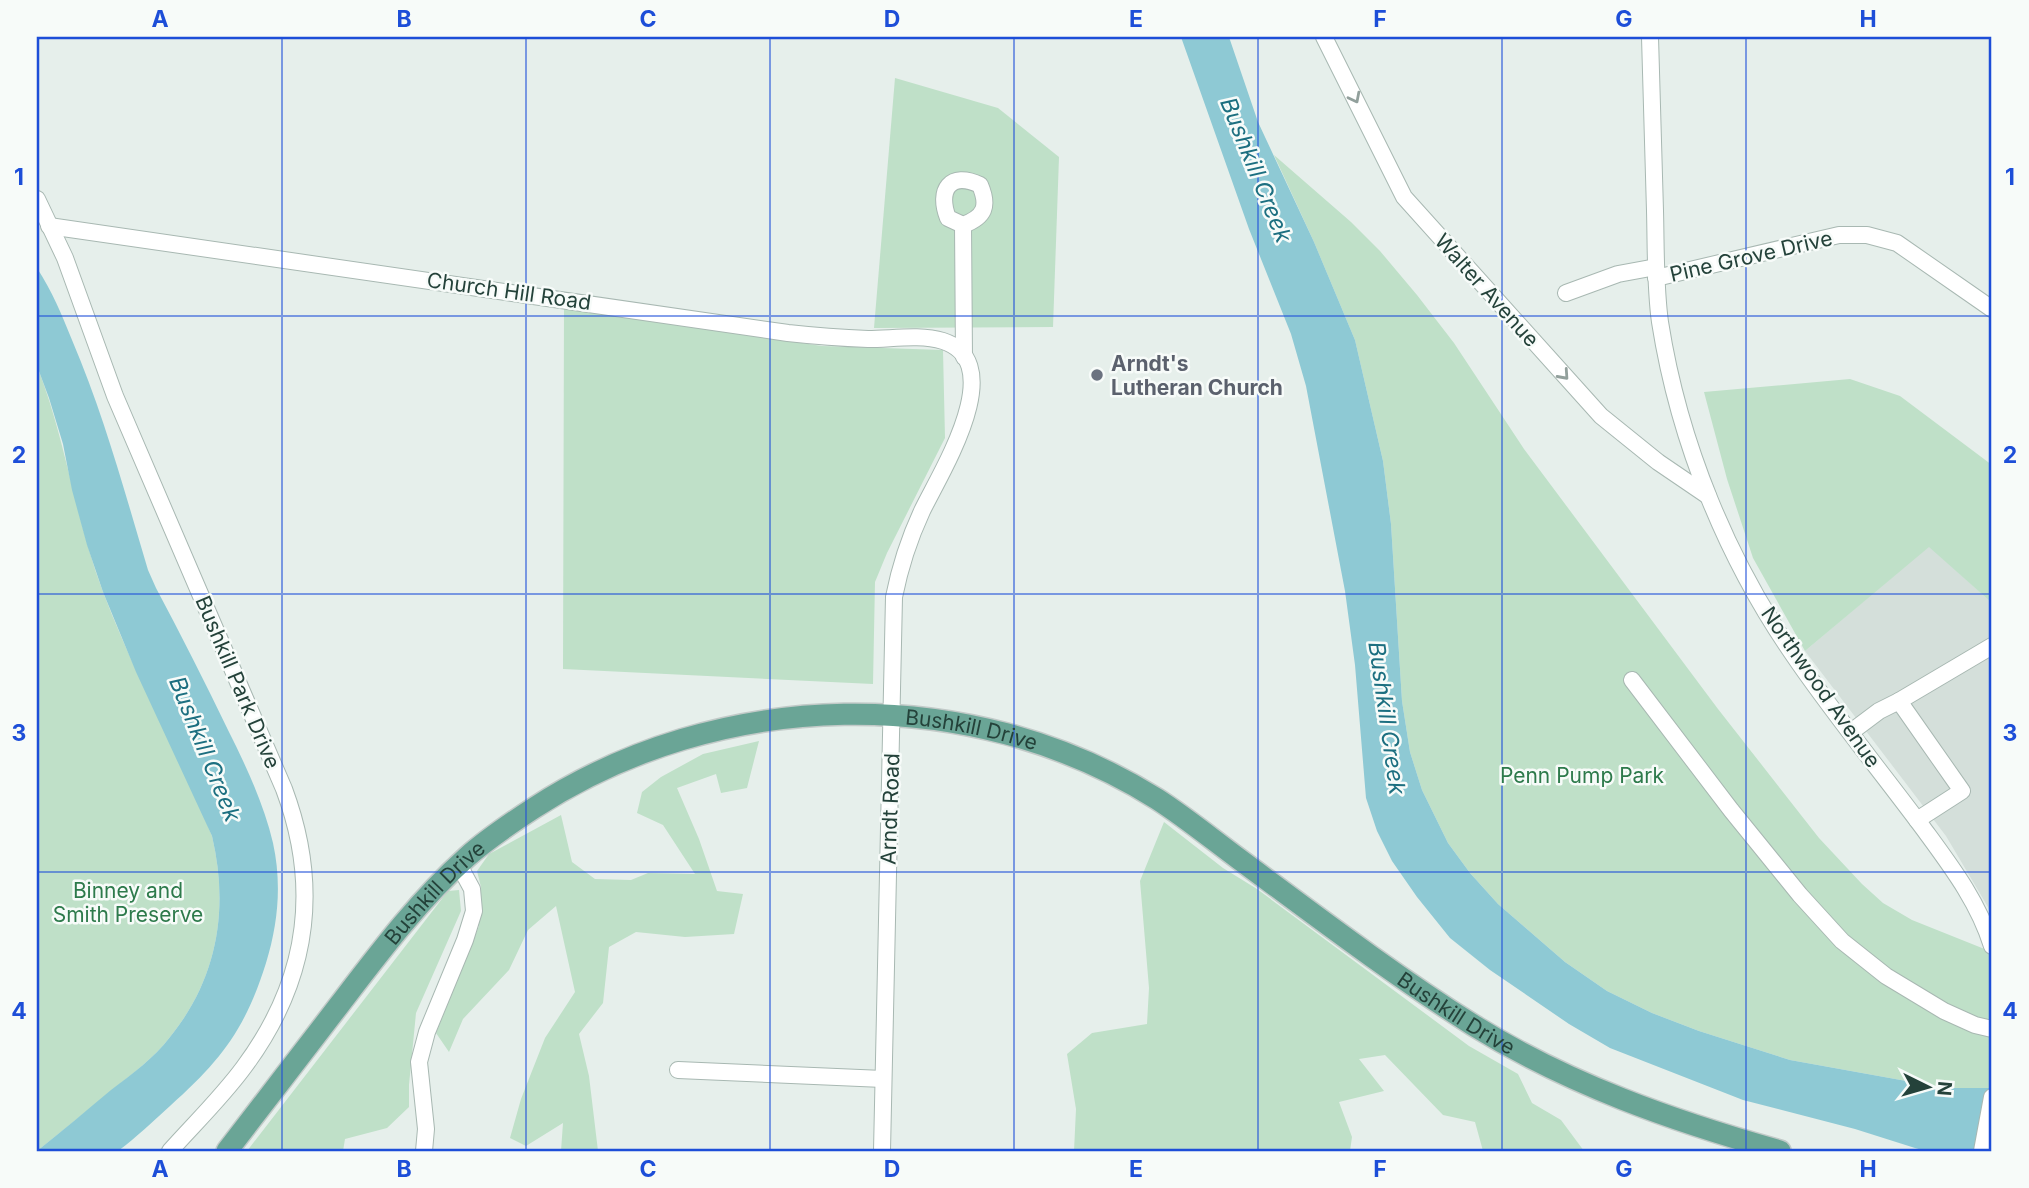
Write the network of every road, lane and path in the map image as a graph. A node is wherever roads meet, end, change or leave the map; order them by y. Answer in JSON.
{"nodes":[{"id":1,"x":1324,"y":37,"type":"edge"},
{"id":2,"x":1650,"y":37,"type":"edge"},
{"id":3,"x":37,"y":200,"type":"edge"},
{"id":4,"x":963,"y":225,"type":"dead end"},
{"id":5,"x":49,"y":226,"type":"junction"},
{"id":6,"x":1656,"y":273,"type":"junction"},
{"id":7,"x":1566,"y":293,"type":"dead end"},
{"id":8,"x":1992,"y":309,"type":"edge"},
{"id":9,"x":964,"y":357,"type":"junction"},
{"id":10,"x":1708,"y":496,"type":"junction"},
{"id":11,"x":1992,"y":646,"type":"edge"},
{"id":12,"x":1632,"y":680,"type":"dead end"},
{"id":13,"x":1899,"y":701,"type":"junction"},
{"id":14,"x":893,"y":715,"type":"junction"},
{"id":15,"x":1851,"y":732,"type":"junction"},
{"id":16,"x":1917,"y":820,"type":"junction"},
{"id":17,"x":459,"y":865,"type":"junction"},
{"id":18,"x":1987,"y":919,"type":"edge"},
{"id":19,"x":1992,"y":946,"type":"edge"},
{"id":20,"x":1992,"y":1029,"type":"edge"},
{"id":21,"x":678,"y":1070,"type":"dead end"},
{"id":22,"x":883,"y":1079,"type":"junction"},
{"id":23,"x":1992,"y":1097,"type":"edge"},
{"id":24,"x":170,"y":1151,"type":"edge"},
{"id":25,"x":227,"y":1151,"type":"edge"},
{"id":26,"x":424,"y":1151,"type":"edge"},
{"id":27,"x":882,"y":1151,"type":"edge"},
{"id":28,"x":1780,"y":1151,"type":"edge"},
{"id":29,"x":1982,"y":1151,"type":"edge"}],
"edges":[{"from":1,"to":10,"type":"street","name":"Walter Avenue","one_way":true},
{"from":2,"to":6,"type":"street","name":"Northwood Avenue"},
{"from":3,"to":5,"type":"street","name":"Bushkill Park Drive"},
{"from":4,"to":9,"type":"street","name":"Arndt Road"},
{"from":5,"to":9,"type":"street","name":"Church Hill Road"},
{"from":5,"to":24,"type":"street","name":"Bushkill Park Drive"},
{"from":6,"to":7,"type":"street","name":"Pine Grove Drive"},
{"from":6,"to":8,"type":"street","name":"Pine Grove Drive"},
{"from":6,"to":10,"type":"street","name":"Northwood Avenue"},
{"from":9,"to":14,"type":"street","name":"Arndt Road"},
{"from":10,"to":15,"type":"street","name":"Northwood Avenue"},
{"from":11,"to":13,"type":"street"},
{"from":12,"to":20,"type":"street"},
{"from":13,"to":15,"type":"street"},
{"from":13,"to":16,"type":"street"},
{"from":14,"to":17,"type":"main road","name":"Bushkill Drive"},
{"from":14,"to":22,"type":"street","name":"Arndt Road"},
{"from":14,"to":28,"type":"main road","name":"Bushkill Drive"},
{"from":15,"to":16,"type":"street","name":"Northwood Avenue"},
{"from":16,"to":18,"type":"street","name":"Northwood Avenue"},
{"from":17,"to":25,"type":"main road","name":"Bushkill Drive"},
{"from":17,"to":26,"type":"street"},
{"from":18,"to":19,"type":"street","name":"Northwood Avenue"},
{"from":21,"to":22,"type":"street"},
{"from":22,"to":27,"type":"street","name":"Arndt Road"},
{"from":23,"to":29,"type":"street"}]}
